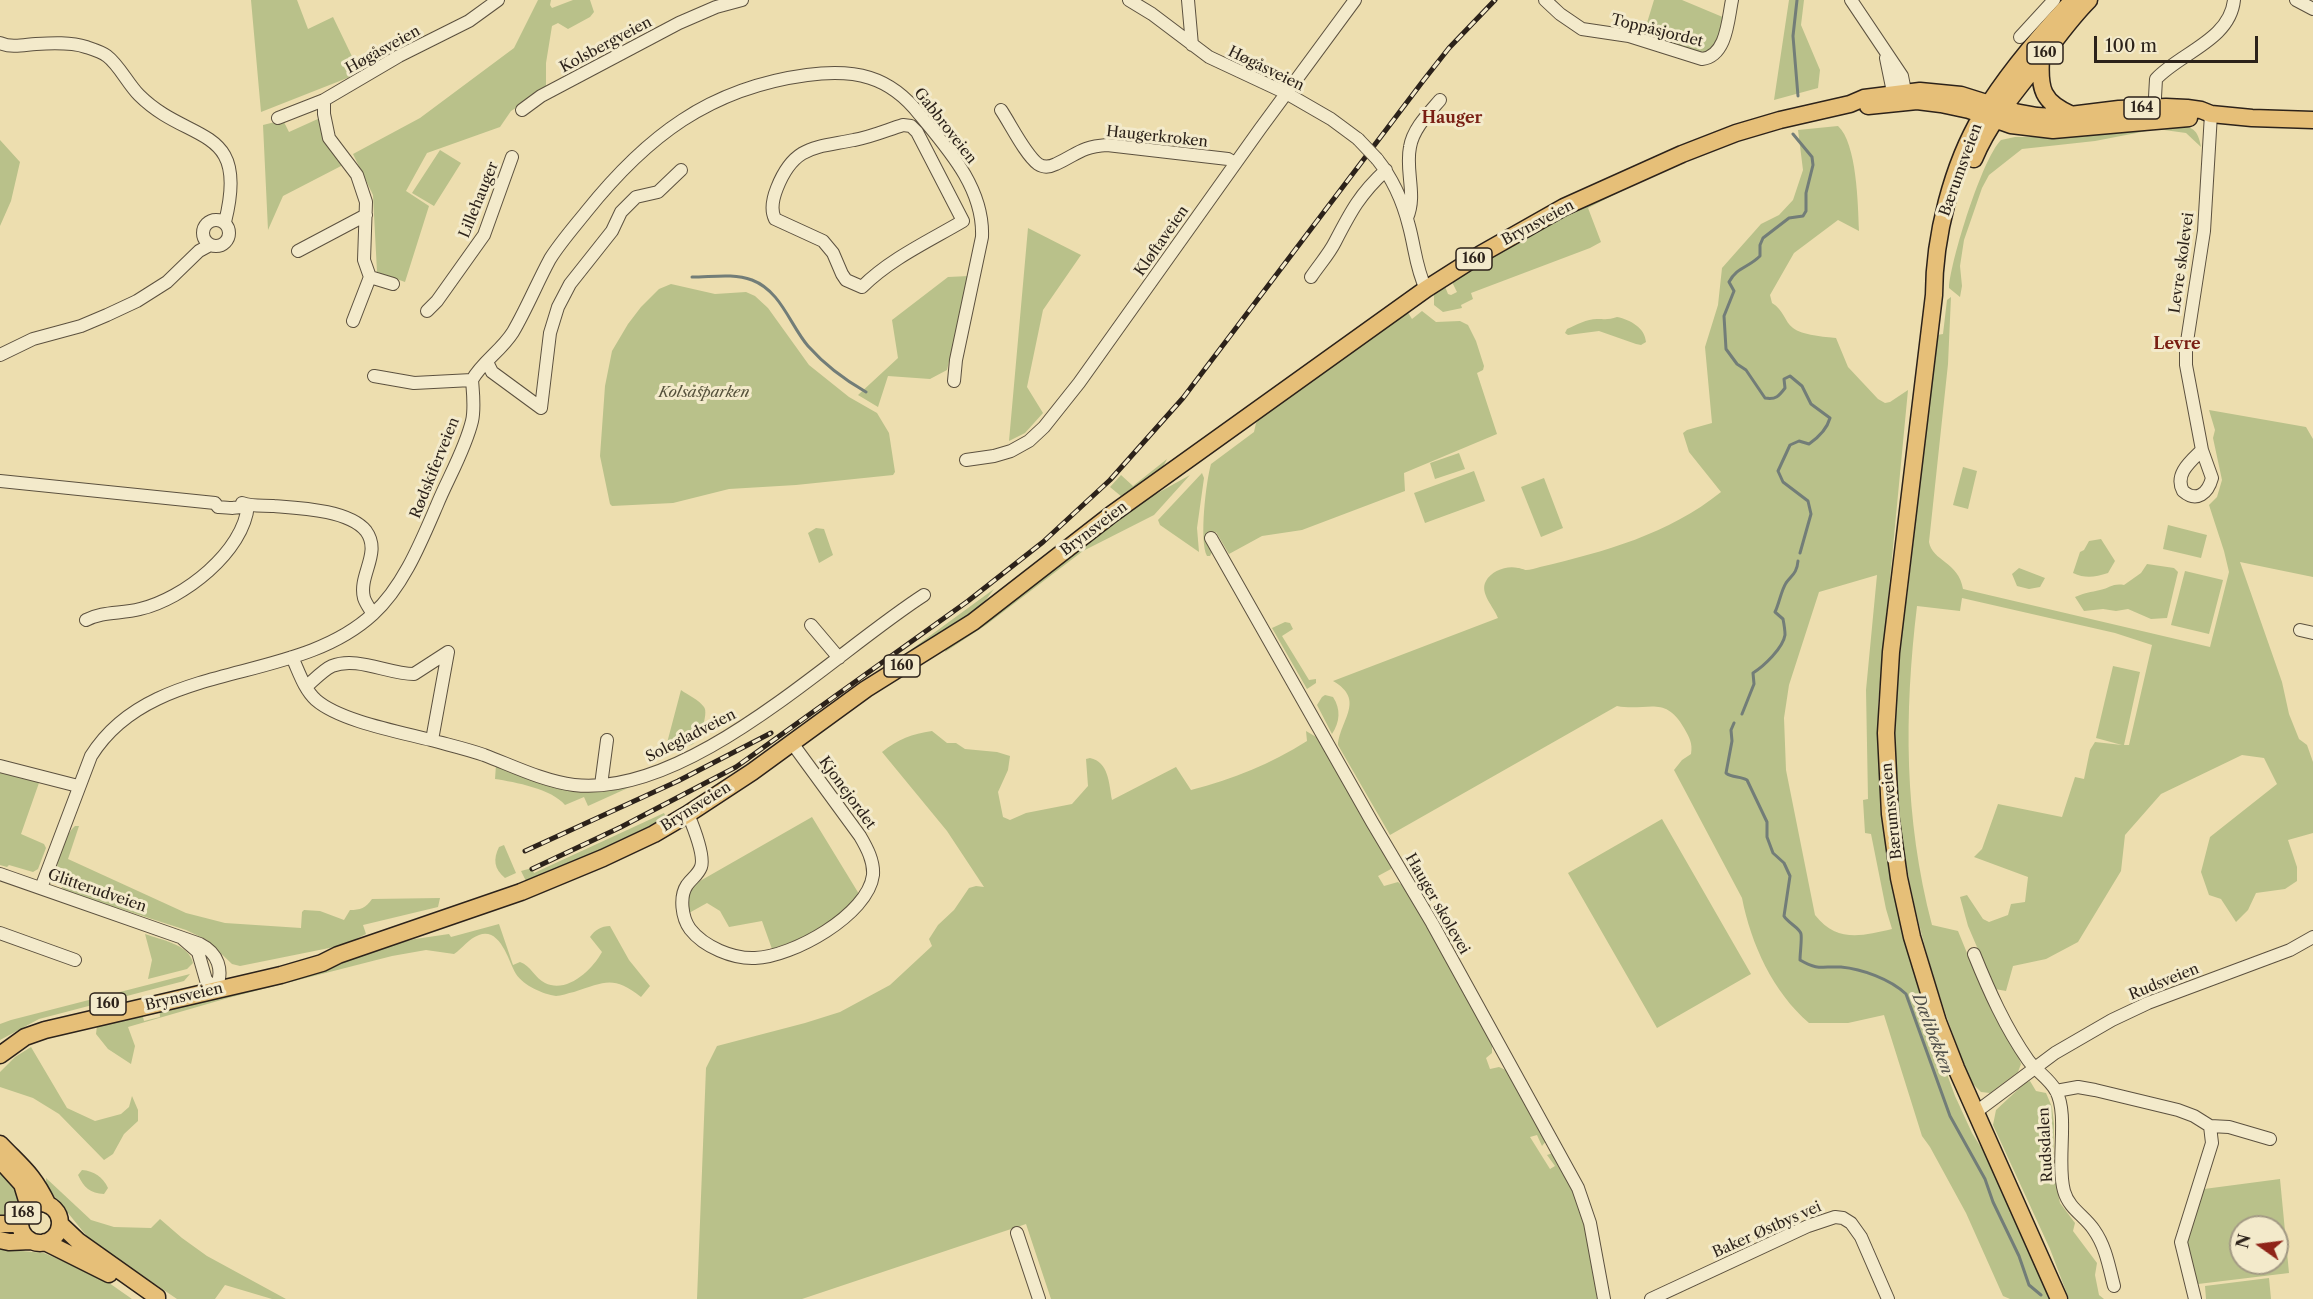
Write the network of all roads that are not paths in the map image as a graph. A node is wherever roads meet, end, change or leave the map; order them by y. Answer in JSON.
{"nodes":[{"id":1,"x":498,"y":0,"type":"edge"},
{"id":2,"x":742,"y":0,"type":"edge"},
{"id":3,"x":1129,"y":0,"type":"edge"},
{"id":4,"x":1188,"y":0,"type":"edge"},
{"id":5,"x":1355,"y":0,"type":"edge"},
{"id":6,"x":1545,"y":0,"type":"edge"},
{"id":7,"x":1732,"y":0,"type":"edge"},
{"id":8,"x":1851,"y":0,"type":"edge"},
{"id":9,"x":2054,"y":0,"type":"edge"},
{"id":10,"x":2073,"y":0,"type":"edge"},
{"id":11,"x":2089,"y":0,"type":"edge"},
{"id":12,"x":2234,"y":0,"type":"edge"},
{"id":13,"x":2296,"y":0,"type":"edge"},
{"id":14,"x":2313,"y":9,"type":"edge"},
{"id":15,"x":2020,"y":38,"type":"dead end"},
{"id":16,"x":0,"y":43,"type":"edge"},
{"id":17,"x":1192,"y":45,"type":"junction"},
{"id":18,"x":2041,"y":58,"type":"junction"},
{"id":19,"x":1286,"y":93,"type":"junction"},
{"id":20,"x":1900,"y":96,"type":"junction"},
{"id":21,"x":324,"y":100,"type":"junction"},
{"id":22,"x":1440,"y":100,"type":"dead end"},
{"id":23,"x":522,"y":110,"type":"dead end"},
{"id":24,"x":1001,"y":110,"type":"dead end"},
{"id":25,"x":1993,"y":112,"type":"junction"},
{"id":26,"x":2154,"y":113,"type":"junction"},
{"id":27,"x":2211,"y":114,"type":"junction"},
{"id":28,"x":2072,"y":115,"type":"junction"},
{"id":29,"x":278,"y":118,"type":"dead end"},
{"id":30,"x":2313,"y":120,"type":"edge"},
{"id":31,"x":512,"y":157,"type":"dead end"},
{"id":32,"x":1235,"y":163,"type":"junction"},
{"id":33,"x":681,"y":170,"type":"dead end"},
{"id":34,"x":1386,"y":170,"type":"junction"},
{"id":35,"x":981,"y":213,"type":"junction"},
{"id":36,"x":366,"y":216,"type":"junction"},
{"id":37,"x":1407,"y":218,"type":"junction"},
{"id":38,"x":222,"y":221,"type":"junction"},
{"id":39,"x":963,"y":221,"type":"junction"},
{"id":40,"x":204,"y":246,"type":"junction"},
{"id":41,"x":298,"y":250,"type":"dead end"},
{"id":42,"x":370,"y":277,"type":"junction"},
{"id":43,"x":1311,"y":277,"type":"dead end"},
{"id":44,"x":393,"y":284,"type":"dead end"},
{"id":45,"x":1426,"y":289,"type":"junction"},
{"id":46,"x":427,"y":311,"type":"dead end"},
{"id":47,"x":353,"y":321,"type":"dead end"},
{"id":48,"x":0,"y":355,"type":"edge"},
{"id":49,"x":487,"y":362,"type":"junction"},
{"id":50,"x":375,"y":376,"type":"dead end"},
{"id":51,"x":472,"y":380,"type":"junction"},
{"id":52,"x":954,"y":381,"type":"dead end"},
{"id":53,"x":2202,"y":450,"type":"dead end"},
{"id":54,"x":966,"y":460,"type":"dead end"},
{"id":55,"x":0,"y":480,"type":"edge"},
{"id":56,"x":248,"y":505,"type":"junction"},
{"id":57,"x":1211,"y":538,"type":"dead end"},
{"id":58,"x":924,"y":595,"type":"dead end"},
{"id":59,"x":373,"y":614,"type":"junction"},
{"id":60,"x":86,"y":620,"type":"dead end"},
{"id":61,"x":811,"y":625,"type":"dead end"},
{"id":62,"x":2300,"y":630,"type":"dead end"},
{"id":63,"x":2313,"y":633,"type":"edge"},
{"id":64,"x":292,"y":657,"type":"junction"},
{"id":65,"x":839,"y":658,"type":"junction"},
{"id":66,"x":306,"y":687,"type":"junction"},
{"id":67,"x":432,"y":740,"type":"junction"},
{"id":68,"x":607,"y":740,"type":"dead end"},
{"id":69,"x":792,"y":743,"type":"junction"},
{"id":70,"x":0,"y":766,"type":"edge"},
{"id":71,"x":601,"y":785,"type":"junction"},
{"id":72,"x":78,"y":786,"type":"junction"},
{"id":73,"x":688,"y":814,"type":"junction"},
{"id":74,"x":0,"y":874,"type":"edge"},
{"id":75,"x":41,"y":888,"type":"junction"},
{"id":76,"x":0,"y":933,"type":"edge"},
{"id":77,"x":2313,"y":937,"type":"edge"},
{"id":78,"x":1974,"y":954,"type":"dead end"},
{"id":79,"x":75,"y":960,"type":"dead end"},
{"id":80,"x":215,"y":982,"type":"junction"},
{"id":81,"x":0,"y":1046,"type":"edge"},
{"id":82,"x":0,"y":1055,"type":"edge"},
{"id":83,"x":2034,"y":1068,"type":"junction"},
{"id":84,"x":2056,"y":1091,"type":"junction"},
{"id":85,"x":1976,"y":1112,"type":"junction"},
{"id":86,"x":2210,"y":1126,"type":"junction"},
{"id":87,"x":2270,"y":1139,"type":"dead end"},
{"id":88,"x":0,"y":1144,"type":"edge"},
{"id":89,"x":0,"y":1160,"type":"edge"},
{"id":90,"x":48,"y":1204,"type":"junction"},
{"id":91,"x":29,"y":1207,"type":"junction"},
{"id":92,"x":0,"y":1224,"type":"edge"},
{"id":93,"x":20,"y":1224,"type":"junction"},
{"id":94,"x":60,"y":1224,"type":"junction"},
{"id":95,"x":1017,"y":1233,"type":"dead end"},
{"id":96,"x":0,"y":1240,"type":"edge"},
{"id":97,"x":38,"y":1242,"type":"junction"},
{"id":98,"x":2114,"y":1286,"type":"dead end"},
{"id":99,"x":148,"y":1299,"type":"edge"},
{"id":100,"x":157,"y":1299,"type":"edge"},
{"id":101,"x":1039,"y":1299,"type":"edge"},
{"id":102,"x":1604,"y":1299,"type":"edge"},
{"id":103,"x":1651,"y":1299,"type":"edge"},
{"id":104,"x":1888,"y":1299,"type":"edge"},
{"id":105,"x":2060,"y":1299,"type":"edge"},
{"id":106,"x":2195,"y":1299,"type":"edge"}],
"edges":[{"from":1,"to":21,"type":"street","name":"Høgåsveien"},
{"from":2,"to":23,"type":"street","name":"Kolsbergveien"},
{"from":3,"to":17,"type":"street","name":"Høgåsveien"},
{"from":4,"to":17,"type":"street"},
{"from":5,"to":19,"type":"street","name":"Kløftaveien"},
{"from":6,"to":7,"type":"street","name":"Toppåsjordet"},
{"from":8,"to":20,"type":"street"},
{"from":9,"to":15,"type":"street"},
{"from":10,"to":25,"type":"main road","name":"Bærumsveien","number":"160"},
{"from":11,"to":18,"type":"main road","name":"Bærumsveien","number":"160"},
{"from":12,"to":26,"type":"street"},
{"from":13,"to":14,"type":"street"},
{"from":16,"to":38,"type":"street"},
{"from":17,"to":19,"type":"street","name":"Høgåsveien"},
{"from":18,"to":25,"type":"main road","name":"Bærumsveien","number":"160"},
{"from":18,"to":28,"type":"main road"},
{"from":19,"to":32,"type":"street","name":"Kløftaveien"},
{"from":19,"to":34,"type":"street","name":"Høgåsveien","bridge":true},
{"from":20,"to":25,"type":"main road","name":"Brynsveien","number":"160"},
{"from":20,"to":45,"type":"main road","name":"Brynsveien","number":"160"},
{"from":21,"to":29,"type":"street","name":"Høgåsveien"},
{"from":21,"to":36,"type":"street"},
{"from":22,"to":37,"type":"street","name":"Høgåsveien"},
{"from":24,"to":32,"type":"street","name":"Haugerkroken"},
{"from":25,"to":26,"type":"main road","name":"Brynsveien","number":"164"},
{"from":25,"to":28,"type":"main road","name":"Brynsveien","number":"164"},
{"from":25,"to":85,"type":"main road","name":"Bærumsveien"},
{"from":26,"to":27,"type":"main road","name":"Brynsveien","number":"164"},
{"from":26,"to":28,"type":"main road","name":"Brynsveien","number":"164"},
{"from":27,"to":30,"type":"main road","name":"Brynsveien","number":"164"},
{"from":27,"to":53,"type":"street","name":"Levre skolevei"},
{"from":31,"to":46,"type":"street","name":"Lillehauger"},
{"from":32,"to":54,"type":"street","name":"Kløftaveien"},
{"from":33,"to":49,"type":"street"},
{"from":34,"to":37,"type":"street","name":"Høgåsveien"},
{"from":34,"to":43,"type":"street"},
{"from":35,"to":39,"type":"street"},
{"from":35,"to":49,"type":"street","name":"Gabbroveien"},
{"from":35,"to":52,"type":"street","name":"Gabbroveien"},
{"from":36,"to":41,"type":"street"},
{"from":36,"to":42,"type":"street"},
{"from":37,"to":45,"type":"street","name":"Høgåsveien"},
{"from":38,"to":40,"type":"street"},
{"from":38,"to":40,"type":"street"},
{"from":39,"to":39,"type":"street"},
{"from":40,"to":48,"type":"street"},
{"from":42,"to":44,"type":"street"},
{"from":42,"to":47,"type":"street"},
{"from":45,"to":69,"type":"main road","name":"Brynsveien","number":"160"},
{"from":49,"to":51,"type":"street","name":"Gabbroveien"},
{"from":50,"to":51,"type":"street"},
{"from":51,"to":59,"type":"street","name":"Rødskiferveien"},
{"from":55,"to":56,"type":"street"},
{"from":56,"to":59,"type":"street"},
{"from":56,"to":60,"type":"street"},
{"from":57,"to":102,"type":"street","name":"Hauger skolevei"},
{"from":58,"to":65,"type":"street","name":"Solegladveien"},
{"from":59,"to":64,"type":"street","name":"Rødskiferveien"},
{"from":61,"to":65,"type":"street"},
{"from":62,"to":63,"type":"street"},
{"from":64,"to":66,"type":"street","name":"Solegladveien"},
{"from":64,"to":72,"type":"street","name":"Rødskiferveien"},
{"from":65,"to":71,"type":"street","name":"Solegladveien"},
{"from":66,"to":67,"type":"street","name":"Solegladveien"},
{"from":66,"to":67,"type":"street"},
{"from":67,"to":71,"type":"street","name":"Solegladveien"},
{"from":68,"to":71,"type":"street"},
{"from":69,"to":73,"type":"main road","name":"Brynsveien","number":"160"},
{"from":69,"to":73,"type":"street","name":"Kjonejordet"},
{"from":70,"to":72,"type":"street"},
{"from":72,"to":75,"type":"street","name":"Rødskiferveien"},
{"from":73,"to":80,"type":"main road","name":"Brynsveien","number":"160"},
{"from":74,"to":75,"type":"street","name":"Glitterudveien"},
{"from":75,"to":80,"type":"street","name":"Glitterudveien"},
{"from":76,"to":79,"type":"street"},
{"from":77,"to":83,"type":"street","name":"Rudsveien"},
{"from":78,"to":83,"type":"street"},
{"from":80,"to":81,"type":"main road","name":"Brynsveien","number":"160"},
{"from":80,"to":82,"type":"main road","name":"Brynsveien","number":"160"},
{"from":83,"to":84,"type":"street","name":"Rudsdalen"},
{"from":83,"to":85,"type":"street","name":"Rudsveien"},
{"from":84,"to":86,"type":"street"},
{"from":84,"to":98,"type":"street","name":"Rudsdalen"},
{"from":85,"to":105,"type":"main road","name":"Bærumsveien"},
{"from":86,"to":87,"type":"street"},
{"from":86,"to":106,"type":"street"},
{"from":88,"to":90,"type":"main road","number":"168"},
{"from":89,"to":91,"type":"main road","number":"168"},
{"from":90,"to":91,"type":"main road","number":"168"},
{"from":90,"to":94,"type":"main road","number":"168"},
{"from":91,"to":93,"type":"main road","number":"168"},
{"from":92,"to":93,"type":"main road","number":"168"},
{"from":93,"to":97,"type":"main road","number":"168"},
{"from":94,"to":97,"type":"main road","number":"168"},
{"from":94,"to":100,"type":"main road","number":"168"},
{"from":95,"to":101,"type":"street"},
{"from":96,"to":97,"type":"main road","number":"168"},
{"from":97,"to":99,"type":"main road","number":"168"},
{"from":103,"to":104,"type":"street","name":"Baker Østbys vei"}]}
